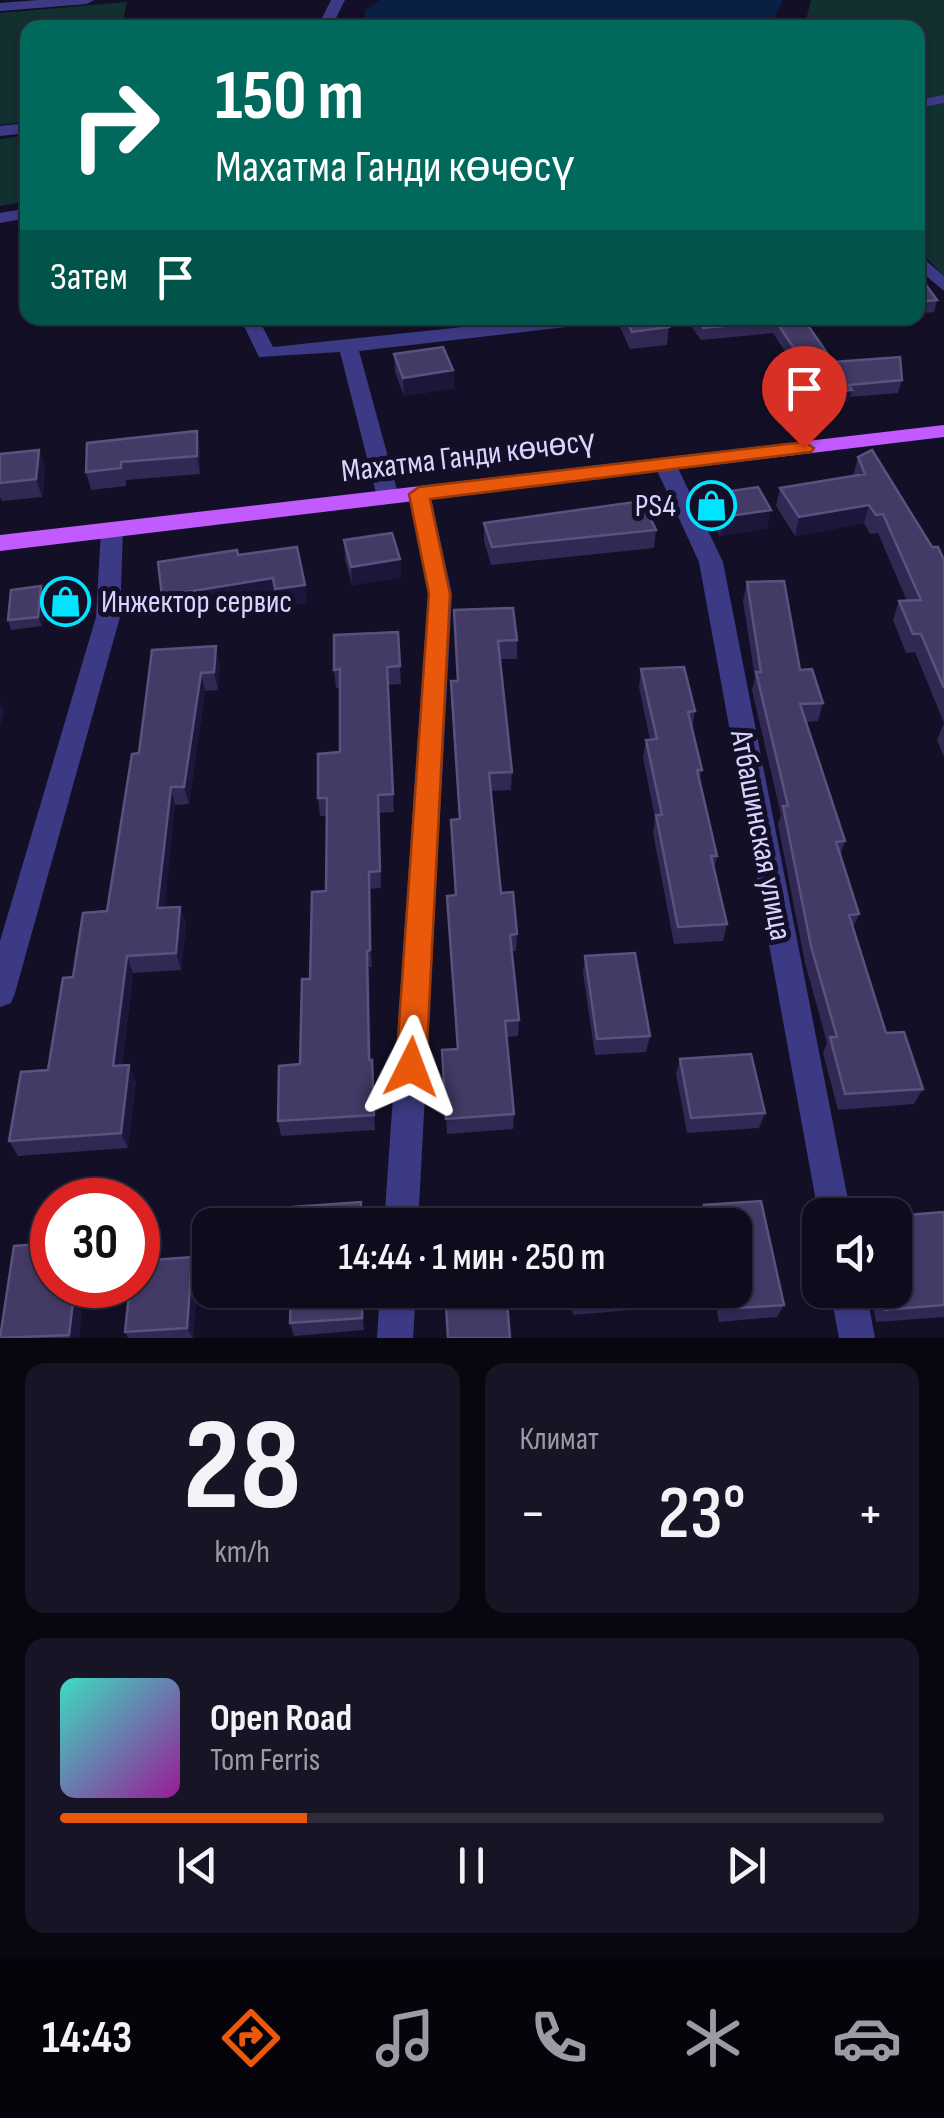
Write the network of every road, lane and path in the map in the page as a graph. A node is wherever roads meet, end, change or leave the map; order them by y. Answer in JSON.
{"nodes":[{"id":1,"x":87,"y":0,"type":"edge"},
{"id":2,"x":0,"y":7,"type":"edge"},
{"id":3,"x":252,"y":325,"type":"edge"},
{"id":4,"x":531,"y":325,"type":"edge"},
{"id":5,"x":348,"y":346,"type":"junction"},
{"id":6,"x":944,"y":431,"type":"edge"},
{"id":7,"x":664,"y":464,"type":"junction"},
{"id":8,"x":419,"y":494,"type":"junction"},
{"id":9,"x":388,"y":497,"type":"junction"},
{"id":10,"x":112,"y":530,"type":"junction"},
{"id":11,"x":0,"y":543,"type":"edge"},
{"id":12,"x":14,"y":897,"type":"edge"},
{"id":13,"x":0,"y":992,"type":"edge"},
{"id":14,"x":831,"y":1198,"type":"edge"},
{"id":15,"x":403,"y":1208,"type":"edge"},
{"id":16,"x":397,"y":1308,"type":"edge"},
{"id":17,"x":851,"y":1308,"type":"edge"},
{"id":18,"x":395,"y":1338,"type":"edge"},
{"id":19,"x":857,"y":1338,"type":"edge"}],
"edges":[{"from":1,"to":2,"type":"street"},
{"from":3,"to":5,"type":"street"},
{"from":4,"to":5,"type":"street"},
{"from":5,"to":9,"type":"street"},
{"from":6,"to":7,"type":"main road","name":"Махатма Ганди көчөсү"},
{"from":7,"to":8,"type":"main road","name":"Махатма Ганди көчөсү"},
{"from":7,"to":14,"type":"street","name":"Атбашинская улица"},
{"from":8,"to":9,"type":"main road","name":"Махатма Ганди көчөсү"},
{"from":8,"to":15,"type":"street"},
{"from":9,"to":10,"type":"main road","name":"Махатма Ганди көчөсү"},
{"from":10,"to":11,"type":"main road","name":"Махатма Ганди көчөсү"},
{"from":10,"to":12,"type":"street"},
{"from":12,"to":13,"type":"street"},
{"from":16,"to":18,"type":"street"},
{"from":17,"to":19,"type":"street"}]}
